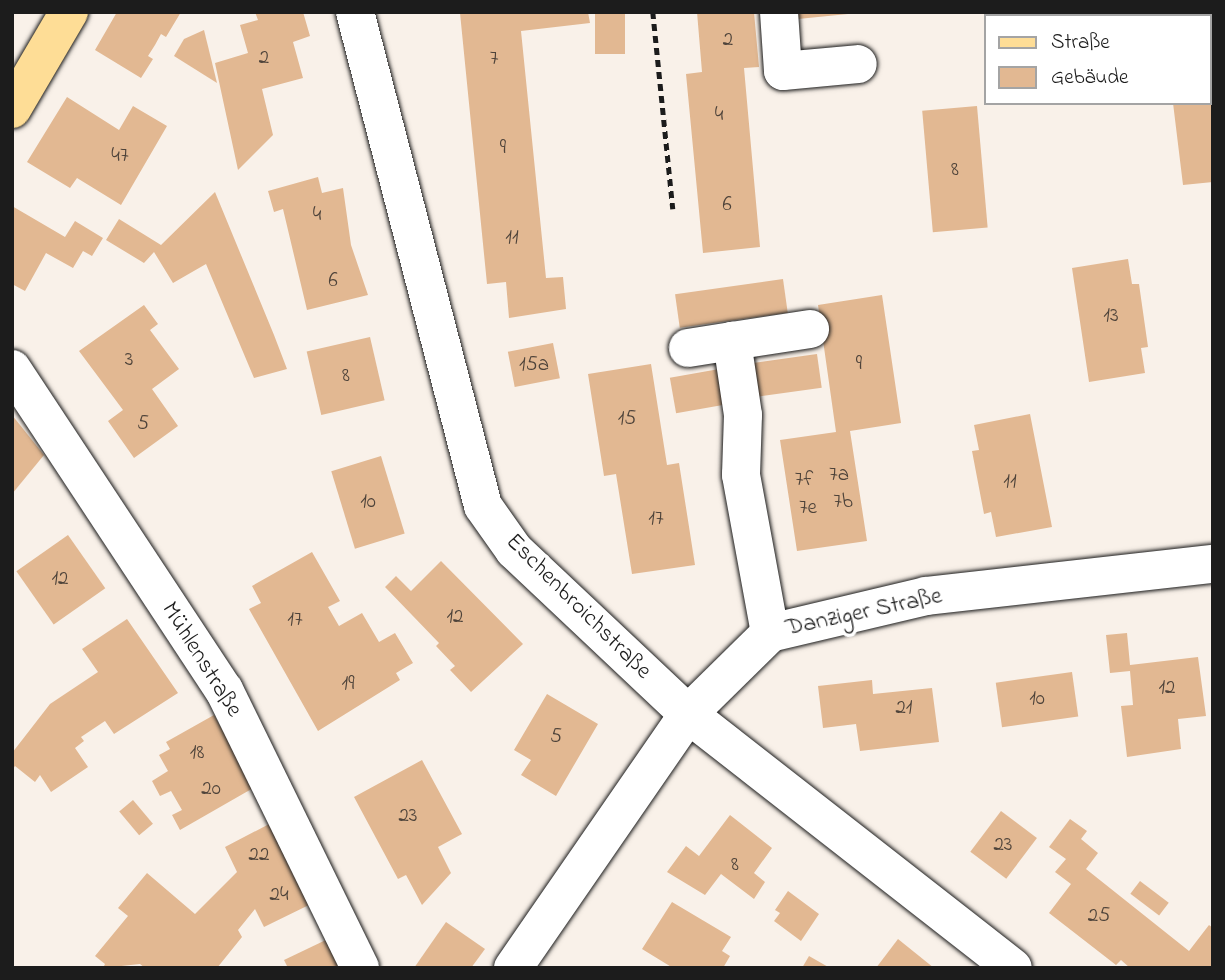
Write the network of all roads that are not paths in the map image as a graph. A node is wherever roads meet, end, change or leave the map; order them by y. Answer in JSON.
{"nodes":[{"id":1,"x":69,"y":12,"type":"edge"},
{"id":2,"x":355,"y":12,"type":"edge"},
{"id":3,"x":779,"y":12,"type":"edge"},
{"id":4,"x":858,"y":64,"type":"dead end"},
{"id":5,"x":12,"y":109,"type":"edge"},
{"id":6,"x":810,"y":329,"type":"dead end"},
{"id":7,"x":732,"y":341,"type":"junction"},
{"id":8,"x":688,"y":348,"type":"dead end"},
{"id":9,"x":12,"y":369,"type":"edge"},
{"id":10,"x":1213,"y":564,"type":"edge"},
{"id":11,"x":770,"y":633,"type":"junction"},
{"id":12,"x":688,"y":714,"type":"junction"},
{"id":13,"x":360,"y":968,"type":"edge"},
{"id":14,"x":513,"y":968,"type":"edge"},
{"id":15,"x":1013,"y":968,"type":"edge"}],
"edges":[{"from":1,"to":5,"type":"main road"},
{"from":2,"to":12,"type":"street","name":"Eschenbroichstraße"},
{"from":3,"to":4,"type":"street"},
{"from":6,"to":7,"type":"street"},
{"from":7,"to":8,"type":"street"},
{"from":7,"to":11,"type":"street"},
{"from":9,"to":13,"type":"street","name":"Mühlenstraße"},
{"from":10,"to":11,"type":"street","name":"Danziger Straße"},
{"from":11,"to":12,"type":"street","name":"Danziger Straße"},
{"from":12,"to":14,"type":"street","name":"Danziger Straße"},
{"from":12,"to":15,"type":"street","name":"Eschenbroichstraße"}]}
